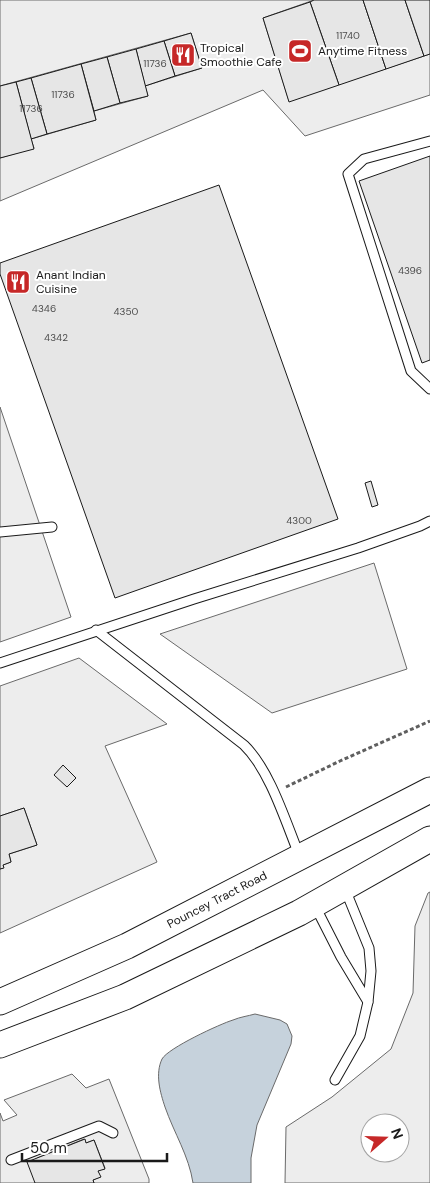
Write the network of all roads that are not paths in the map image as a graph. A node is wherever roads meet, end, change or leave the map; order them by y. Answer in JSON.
{"nodes":[{"id":1,"x":430,"y":141,"type":"edge"},
{"id":2,"x":430,"y":390,"type":"edge"},
{"id":3,"x":430,"y":521,"type":"edge"},
{"id":4,"x":52,"y":527,"type":"dead end"},
{"id":5,"x":0,"y":532,"type":"edge"},
{"id":6,"x":96,"y":630,"type":"junction"},
{"id":7,"x":0,"y":664,"type":"edge"},
{"id":8,"x":430,"y":790,"type":"edge"},
{"id":9,"x":430,"y":839,"type":"edge"},
{"id":10,"x":300,"y":857,"type":"junction"},
{"id":11,"x":344,"y":886,"type":"junction"},
{"id":12,"x":313,"y":904,"type":"junction"},
{"id":13,"x":0,"y":1002,"type":"edge"},
{"id":14,"x":368,"y":1002,"type":"junction"},
{"id":15,"x":0,"y":1045,"type":"edge"},
{"id":16,"x":335,"y":1080,"type":"dead end"},
{"id":17,"x":113,"y":1133,"type":"dead end"},
{"id":18,"x":10,"y":1160,"type":"dead end"}],
"edges":[{"from":1,"to":2,"type":"lane"},
{"from":3,"to":6,"type":"lane"},
{"from":4,"to":5,"type":"lane"},
{"from":6,"to":7,"type":"lane"},
{"from":6,"to":10,"type":"lane"},
{"from":8,"to":10,"type":"main road","name":"Pouncey Tract Road"},
{"from":9,"to":11,"type":"main road"},
{"from":10,"to":13,"type":"main road","name":"Pouncey Tract Road"},
{"from":11,"to":12,"type":"main road"},
{"from":11,"to":14,"type":"lane"},
{"from":12,"to":14,"type":"lane"},
{"from":12,"to":15,"type":"main road"},
{"from":14,"to":16,"type":"lane"},
{"from":17,"to":18,"type":"lane"}]}
